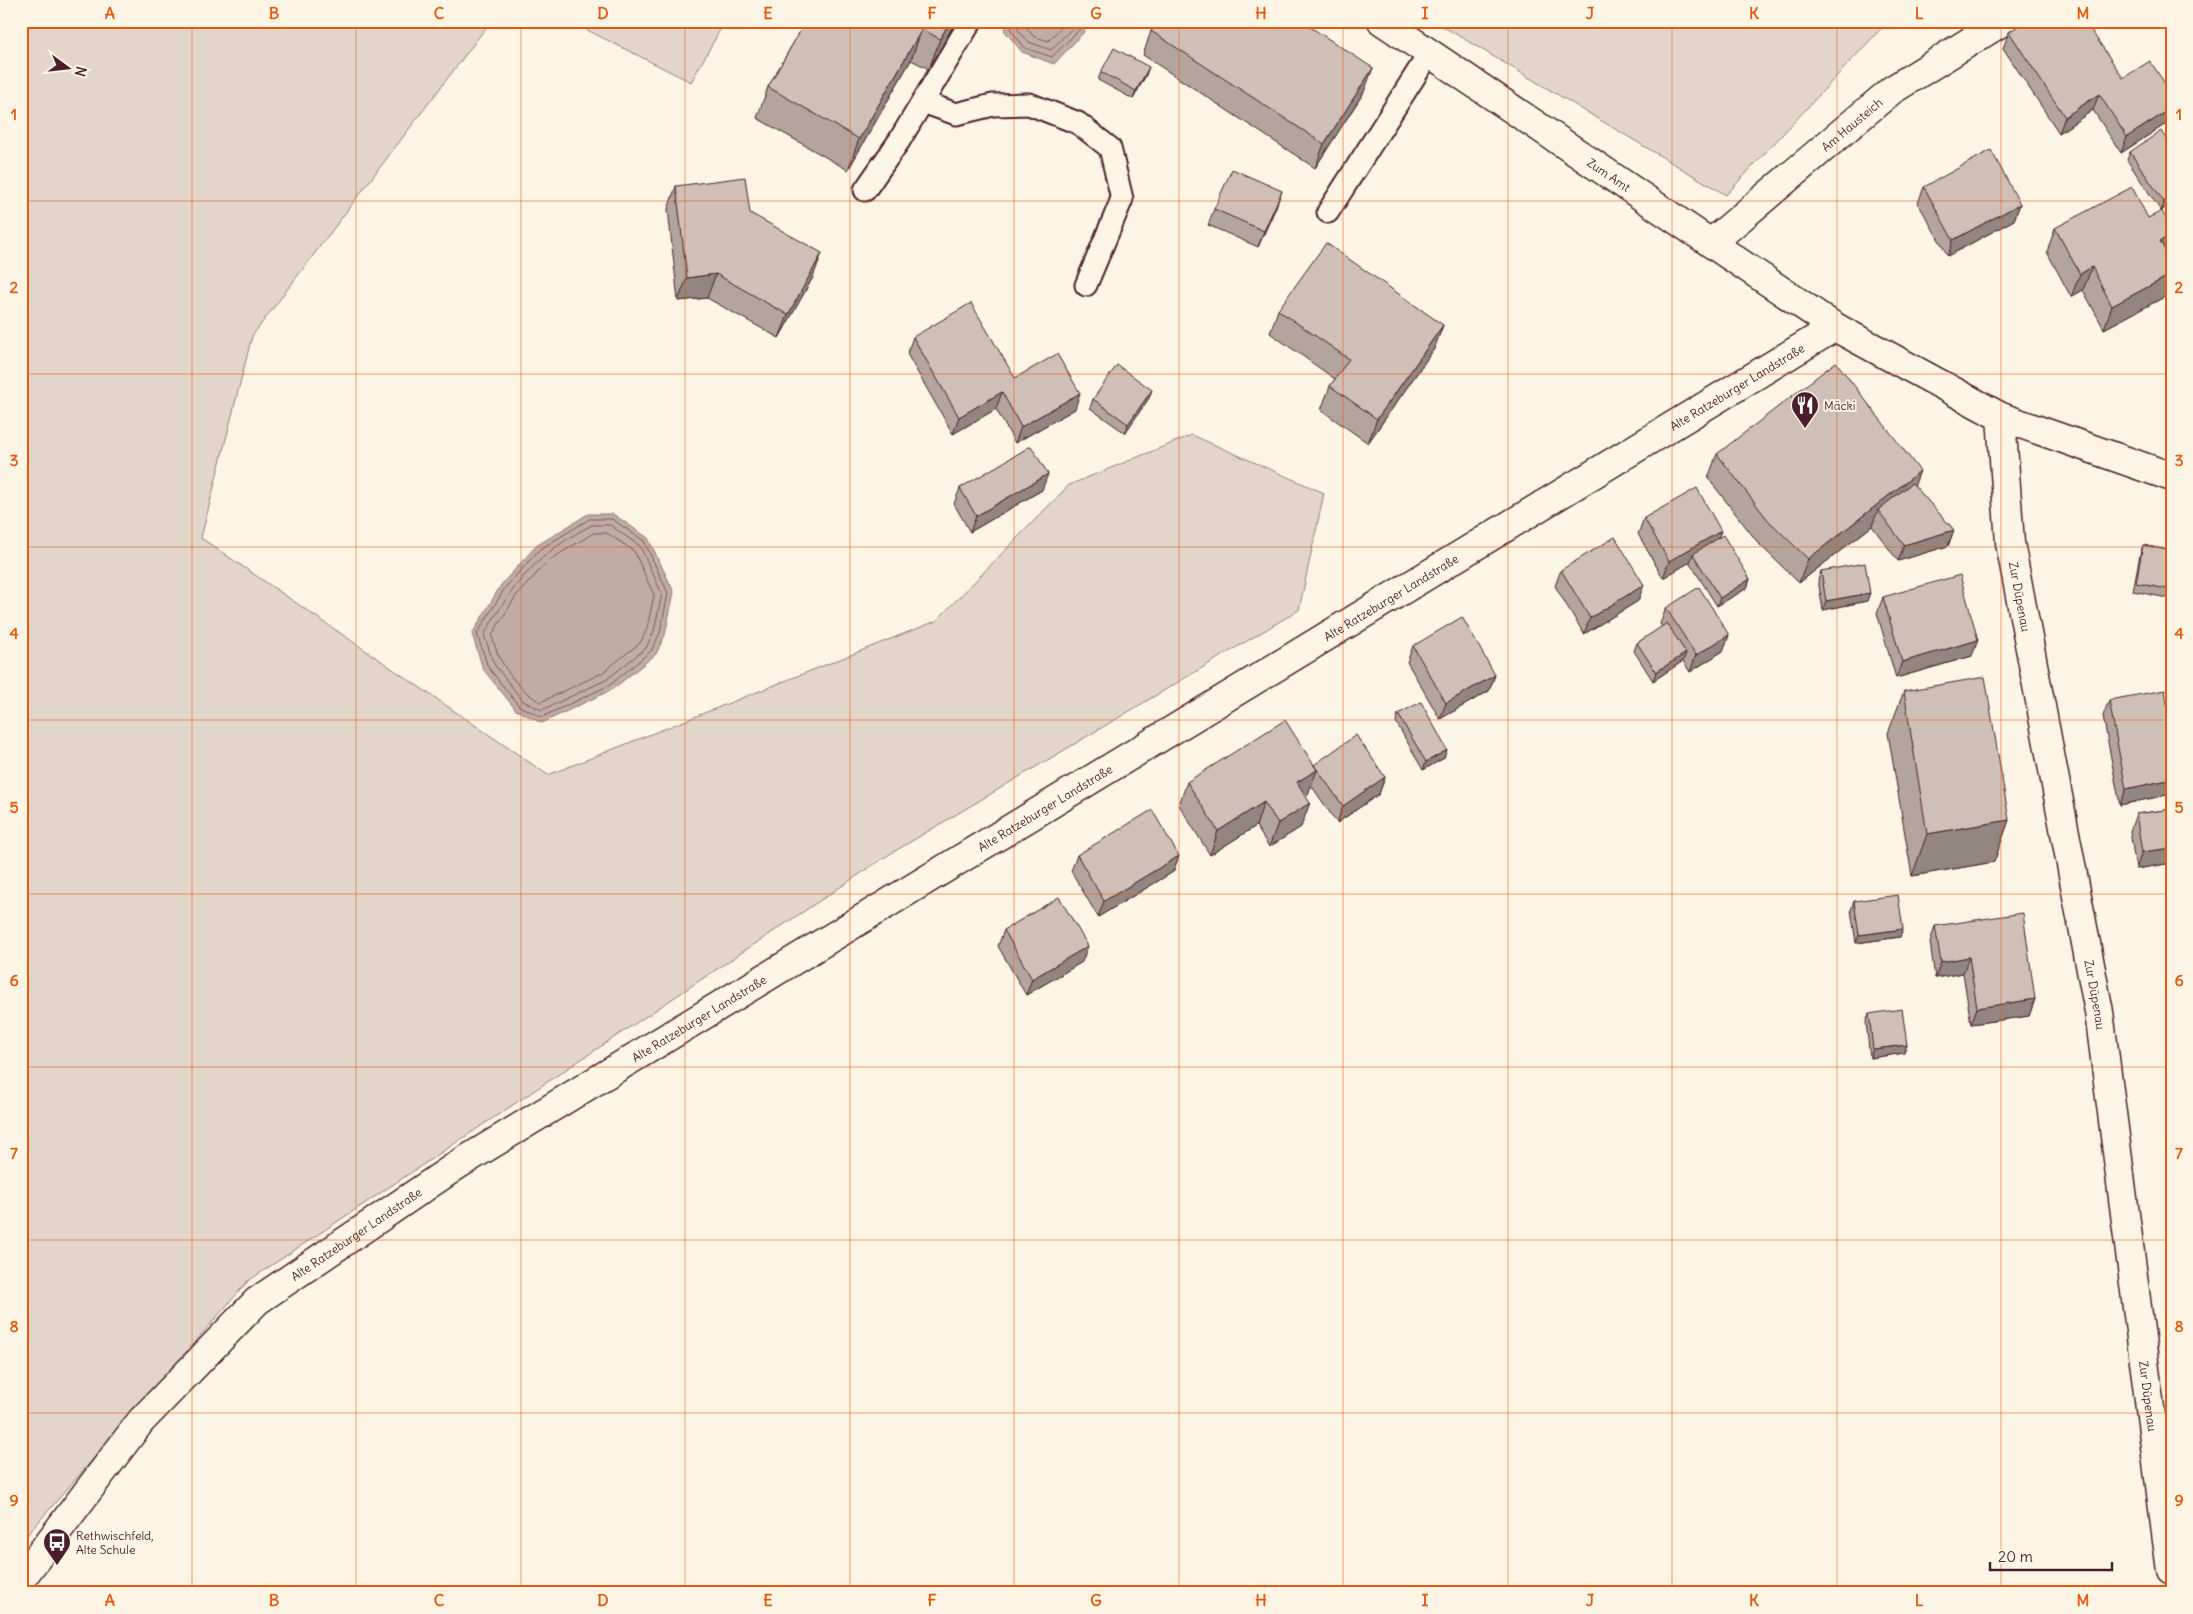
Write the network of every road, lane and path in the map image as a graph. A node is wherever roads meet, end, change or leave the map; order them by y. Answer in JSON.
{"nodes":[{"id":1,"x":972,"y":21,"type":"edge"},
{"id":2,"x":1382,"y":21,"type":"edge"},
{"id":3,"x":2003,"y":21,"type":"edge"},
{"id":4,"x":1429,"y":54,"type":"junction"},
{"id":5,"x":923,"y":102,"type":"junction"},
{"id":6,"x":865,"y":190,"type":"dead end"},
{"id":7,"x":1328,"y":212,"type":"dead end"},
{"id":8,"x":1711,"y":243,"type":"junction"},
{"id":9,"x":1086,"y":285,"type":"dead end"},
{"id":10,"x":1836,"y":327,"type":"junction"},
{"id":11,"x":2001,"y":417,"type":"junction"},
{"id":12,"x":2172,"y":477,"type":"edge"},
{"id":13,"x":2171,"y":1571,"type":"edge"},
{"id":14,"x":2172,"y":1576,"type":"edge"},
{"id":15,"x":21,"y":1579,"type":"edge"}],
"edges":[{"from":1,"to":5,"type":"lane"},
{"from":2,"to":4,"type":"street","name":"Zum Amt"},
{"from":3,"to":8,"type":"street","name":"Am Hausteich"},
{"from":4,"to":7,"type":"lane"},
{"from":4,"to":8,"type":"street","name":"Zum Amt"},
{"from":5,"to":6,"type":"lane"},
{"from":5,"to":9,"type":"lane"},
{"from":8,"to":10,"type":"street","name":"Zum Amt"},
{"from":10,"to":11,"type":"street"},
{"from":10,"to":15,"type":"street","name":"Alte Ratzeburger Landstraße"},
{"from":11,"to":12,"type":"street"},
{"from":11,"to":13,"type":"street","name":"Zur Düpenau"},
{"from":13,"to":14,"type":"lane","name":"Zur Düpenau"}]}
